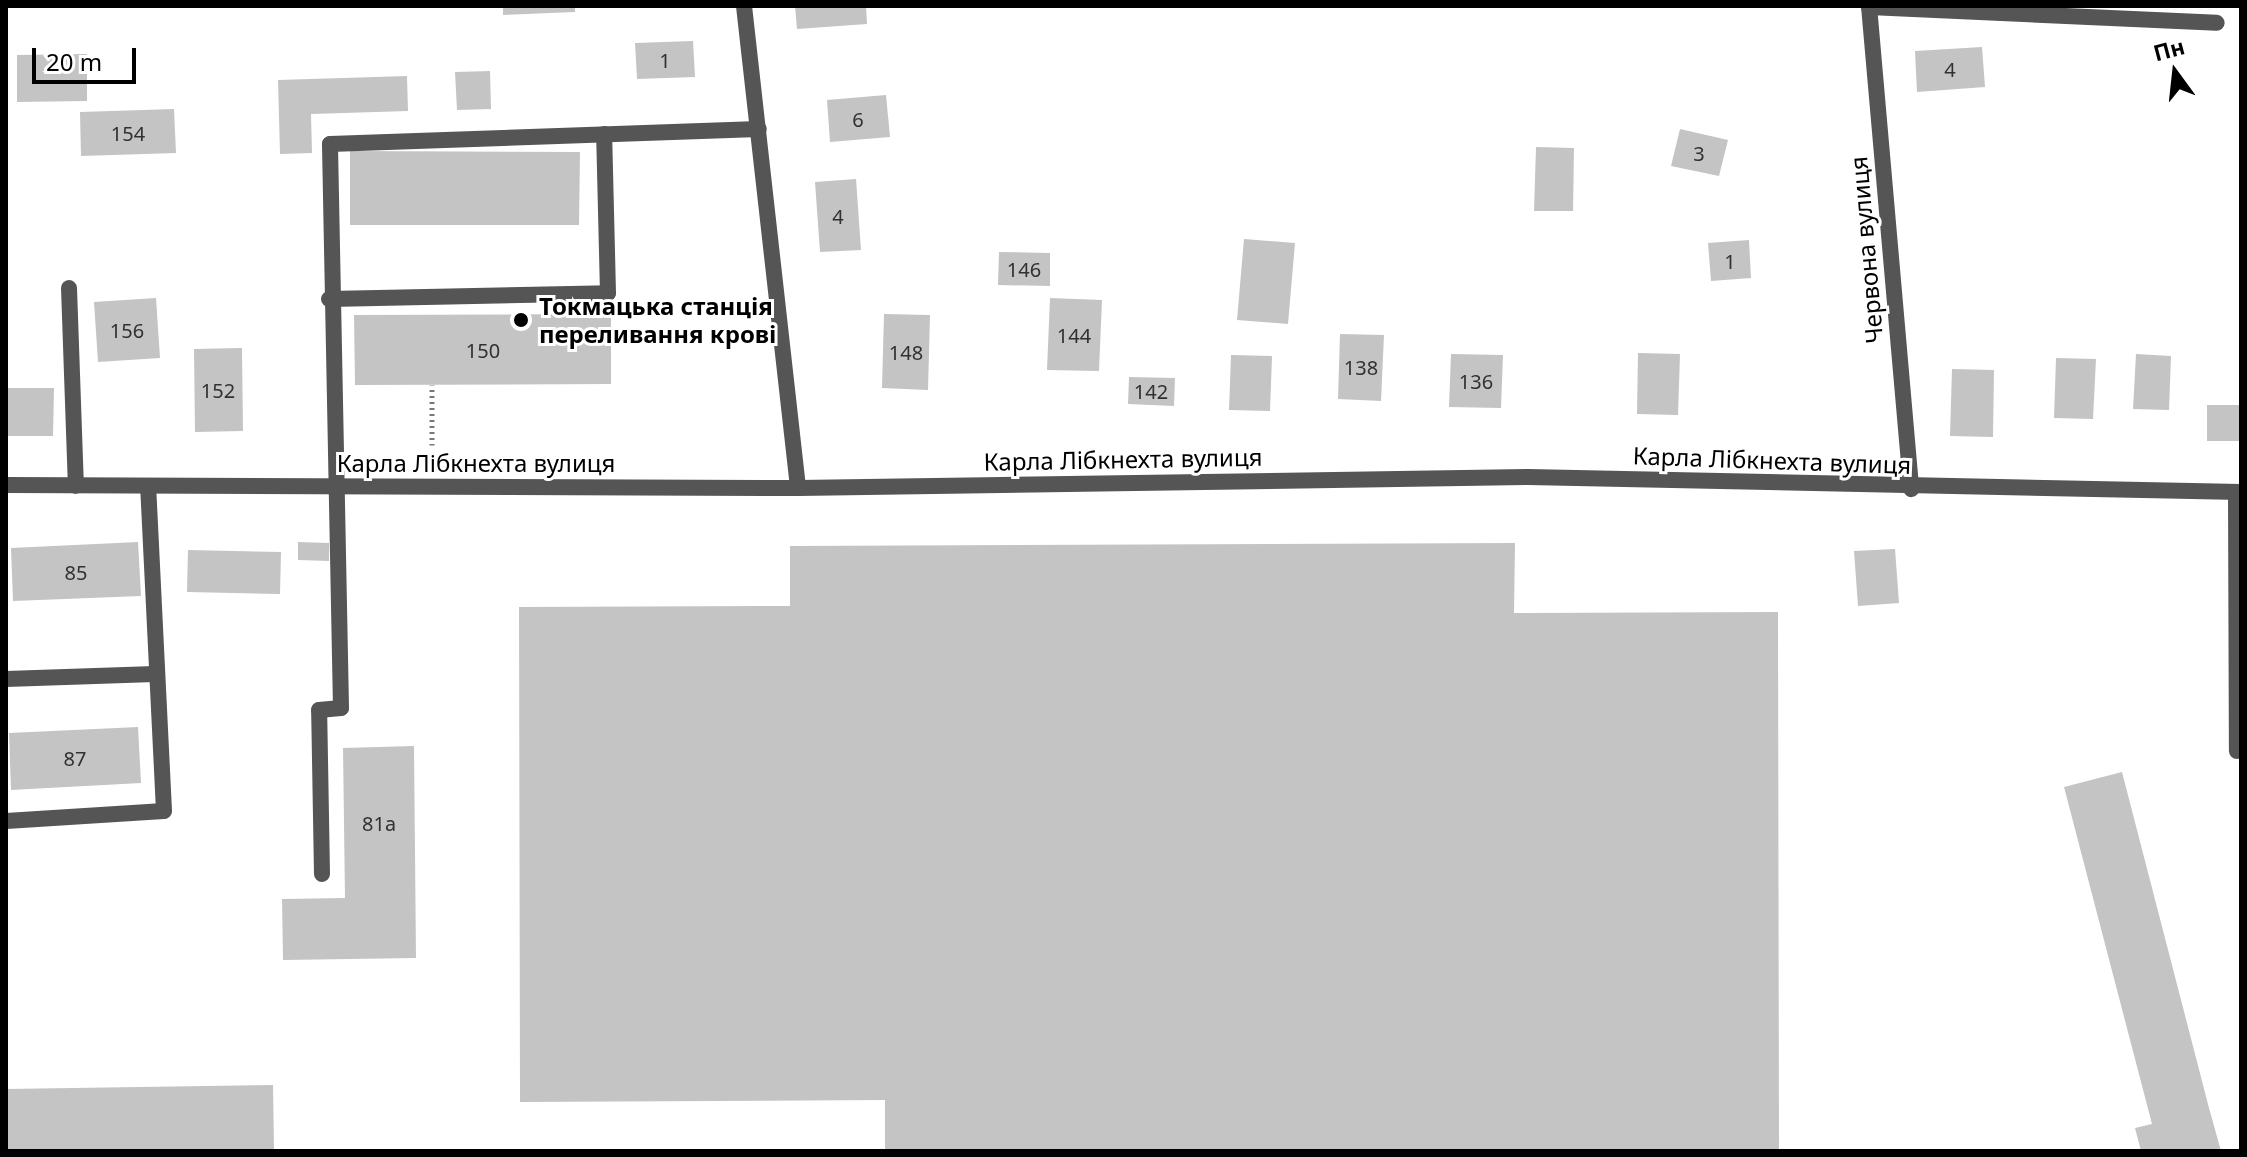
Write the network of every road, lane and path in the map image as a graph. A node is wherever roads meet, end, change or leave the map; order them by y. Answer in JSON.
{"nodes":[{"id":1,"x":744,"y":6,"type":"edge"},
{"id":2,"x":1869,"y":7,"type":"edge"},
{"id":3,"x":2217,"y":23,"type":"dead end"},
{"id":4,"x":759,"y":129,"type":"junction"},
{"id":5,"x":604,"y":134,"type":"junction"},
{"id":6,"x":69,"y":288,"type":"dead end"},
{"id":7,"x":329,"y":299,"type":"junction"},
{"id":8,"x":432,"y":385,"type":"dead end"},
{"id":9,"x":432,"y":445,"type":"dead end"},
{"id":10,"x":6,"y":485,"type":"edge"},
{"id":11,"x":76,"y":486,"type":"junction"},
{"id":12,"x":148,"y":486,"type":"junction"},
{"id":13,"x":333,"y":486,"type":"junction"},
{"id":14,"x":798,"y":488,"type":"junction"},
{"id":15,"x":1911,"y":489,"type":"junction"},
{"id":16,"x":2239,"y":492,"type":"edge"},
{"id":17,"x":155,"y":674,"type":"junction"},
{"id":18,"x":6,"y":679,"type":"edge"},
{"id":19,"x":2237,"y":751,"type":"dead end"},
{"id":20,"x":6,"y":821,"type":"edge"},
{"id":21,"x":322,"y":874,"type":"dead end"}],
"edges":[{"from":1,"to":4,"type":"street"},
{"from":2,"to":3,"type":"street"},
{"from":2,"to":15,"type":"street","name":"Червона вулиця"},
{"from":4,"to":5,"type":"street"},
{"from":4,"to":14,"type":"street"},
{"from":5,"to":7,"type":"street"},
{"from":5,"to":7,"type":"street"},
{"from":6,"to":11,"type":"street"},
{"from":7,"to":13,"type":"street"},
{"from":8,"to":9,"type":"path"},
{"from":10,"to":11,"type":"street","name":"Карла Лібкнехта вулиця"},
{"from":11,"to":12,"type":"street","name":"Карла Лібкнехта вулиця"},
{"from":12,"to":13,"type":"street","name":"Карла Лібкнехта вулиця"},
{"from":12,"to":17,"type":"street"},
{"from":13,"to":14,"type":"street","name":"Карла Лібкнехта вулиця"},
{"from":13,"to":21,"type":"street"},
{"from":14,"to":15,"type":"street","name":"Карла Лібкнехта вулиця"},
{"from":15,"to":16,"type":"street","name":"Карла Лібкнехта вулиця"},
{"from":16,"to":19,"type":"street"},
{"from":17,"to":18,"type":"street"},
{"from":17,"to":20,"type":"street"}]}
